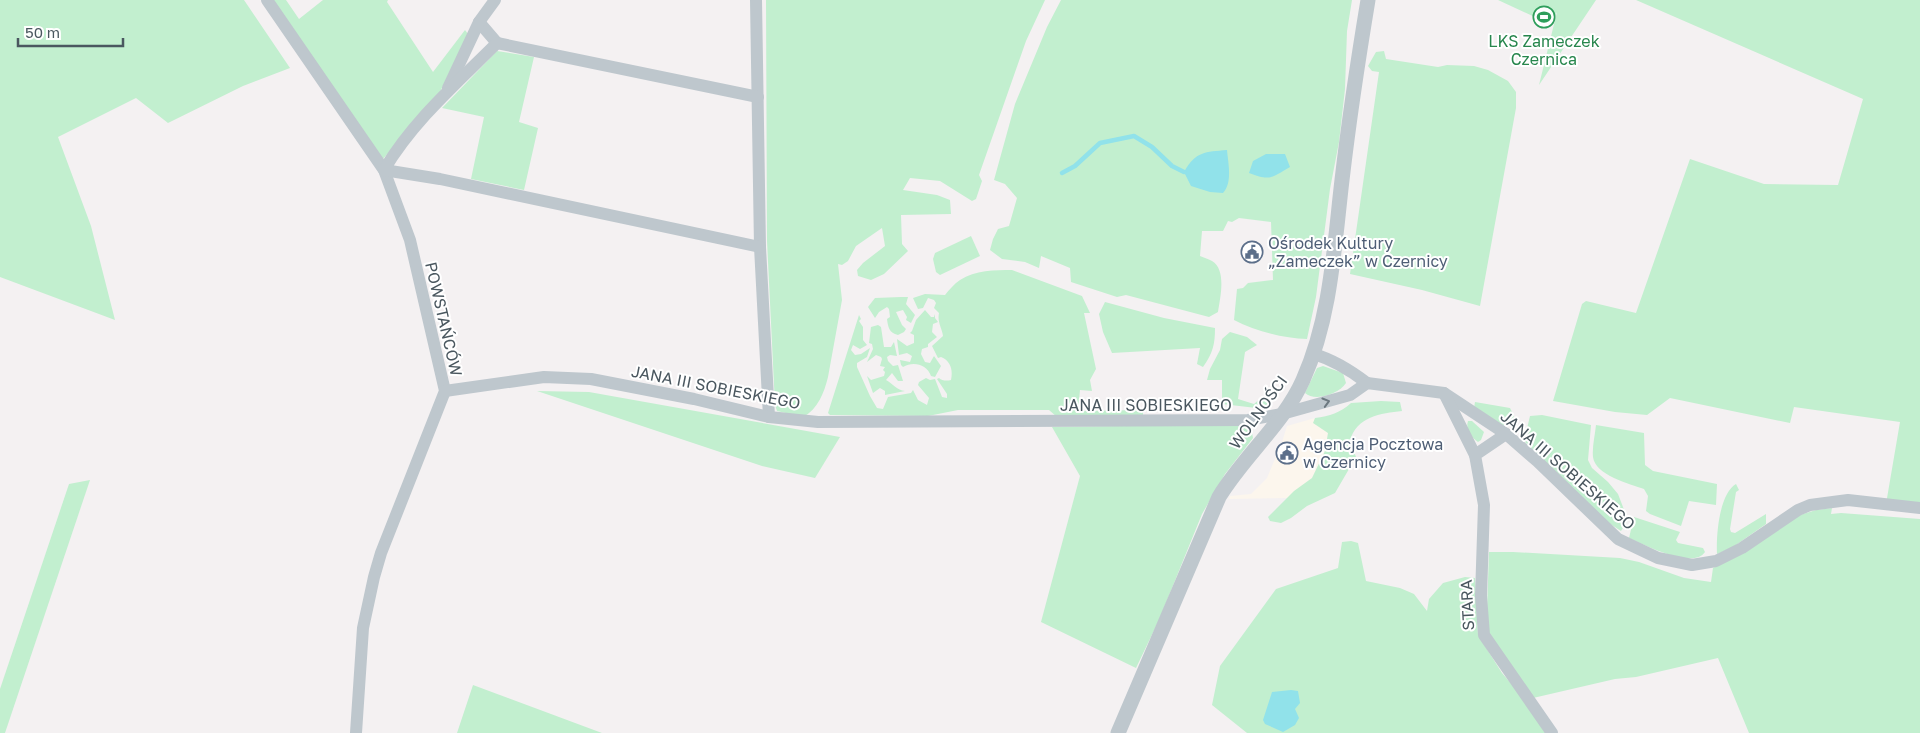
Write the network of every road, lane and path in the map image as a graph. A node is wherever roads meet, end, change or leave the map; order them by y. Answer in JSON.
{"nodes":[{"id":1,"x":267,"y":0,"type":"edge"},
{"id":2,"x":495,"y":0,"type":"edge"},
{"id":3,"x":756,"y":0,"type":"edge"},
{"id":4,"x":1368,"y":0,"type":"edge"},
{"id":5,"x":479,"y":22,"type":"junction"},
{"id":6,"x":497,"y":43,"type":"junction"},
{"id":7,"x":444,"y":97,"type":"junction"},
{"id":8,"x":758,"y":98,"type":"junction"},
{"id":9,"x":384,"y":170,"type":"junction"},
{"id":10,"x":760,"y":247,"type":"junction"},
{"id":11,"x":1314,"y":354,"type":"junction"},
{"id":12,"x":1367,"y":383,"type":"junction"},
{"id":13,"x":445,"y":391,"type":"junction"},
{"id":14,"x":1444,"y":393,"type":"junction"},
{"id":15,"x":1282,"y":414,"type":"junction"},
{"id":16,"x":769,"y":416,"type":"junction"},
{"id":17,"x":1506,"y":434,"type":"junction"},
{"id":18,"x":1475,"y":455,"type":"junction"},
{"id":19,"x":1920,"y":508,"type":"edge"},
{"id":20,"x":356,"y":733,"type":"edge"},
{"id":21,"x":1118,"y":733,"type":"edge"},
{"id":22,"x":1552,"y":733,"type":"edge"}],
"edges":[{"from":1,"to":9,"type":"street","name":"POWSTAŃCÓW"},
{"from":2,"to":5,"type":"street"},
{"from":3,"to":8,"type":"street"},
{"from":4,"to":11,"type":"street","name":"WOLNOŚCI"},
{"from":5,"to":6,"type":"street"},
{"from":5,"to":7,"type":"street"},
{"from":6,"to":7,"type":"street"},
{"from":6,"to":8,"type":"street"},
{"from":7,"to":9,"type":"street"},
{"from":8,"to":10,"type":"street"},
{"from":9,"to":10,"type":"street"},
{"from":9,"to":13,"type":"street","name":"POWSTAŃCÓW"},
{"from":10,"to":16,"type":"street"},
{"from":11,"to":12,"type":"street"},
{"from":11,"to":15,"type":"street","name":"WOLNOŚCI"},
{"from":12,"to":14,"type":"street","name":"JANA III SOBIESKIEGO"},
{"from":15,"to":12,"type":"street","name":"JANA III SOBIESKIEGO","one_way":true},
{"from":13,"to":16,"type":"street","name":"JANA III SOBIESKIEGO"},
{"from":13,"to":20,"type":"street","name":"POWSTAŃCÓW"},
{"from":14,"to":17,"type":"street","name":"JANA III SOBIESKIEGO"},
{"from":14,"to":18,"type":"street","name":"STARA"},
{"from":15,"to":16,"type":"street","name":"JANA III SOBIESKIEGO"},
{"from":15,"to":21,"type":"street","name":"WOLNOŚCI"},
{"from":17,"to":18,"type":"street"},
{"from":17,"to":19,"type":"street","name":"JANA III SOBIESKIEGO"},
{"from":18,"to":22,"type":"street","name":"STARA"}]}
